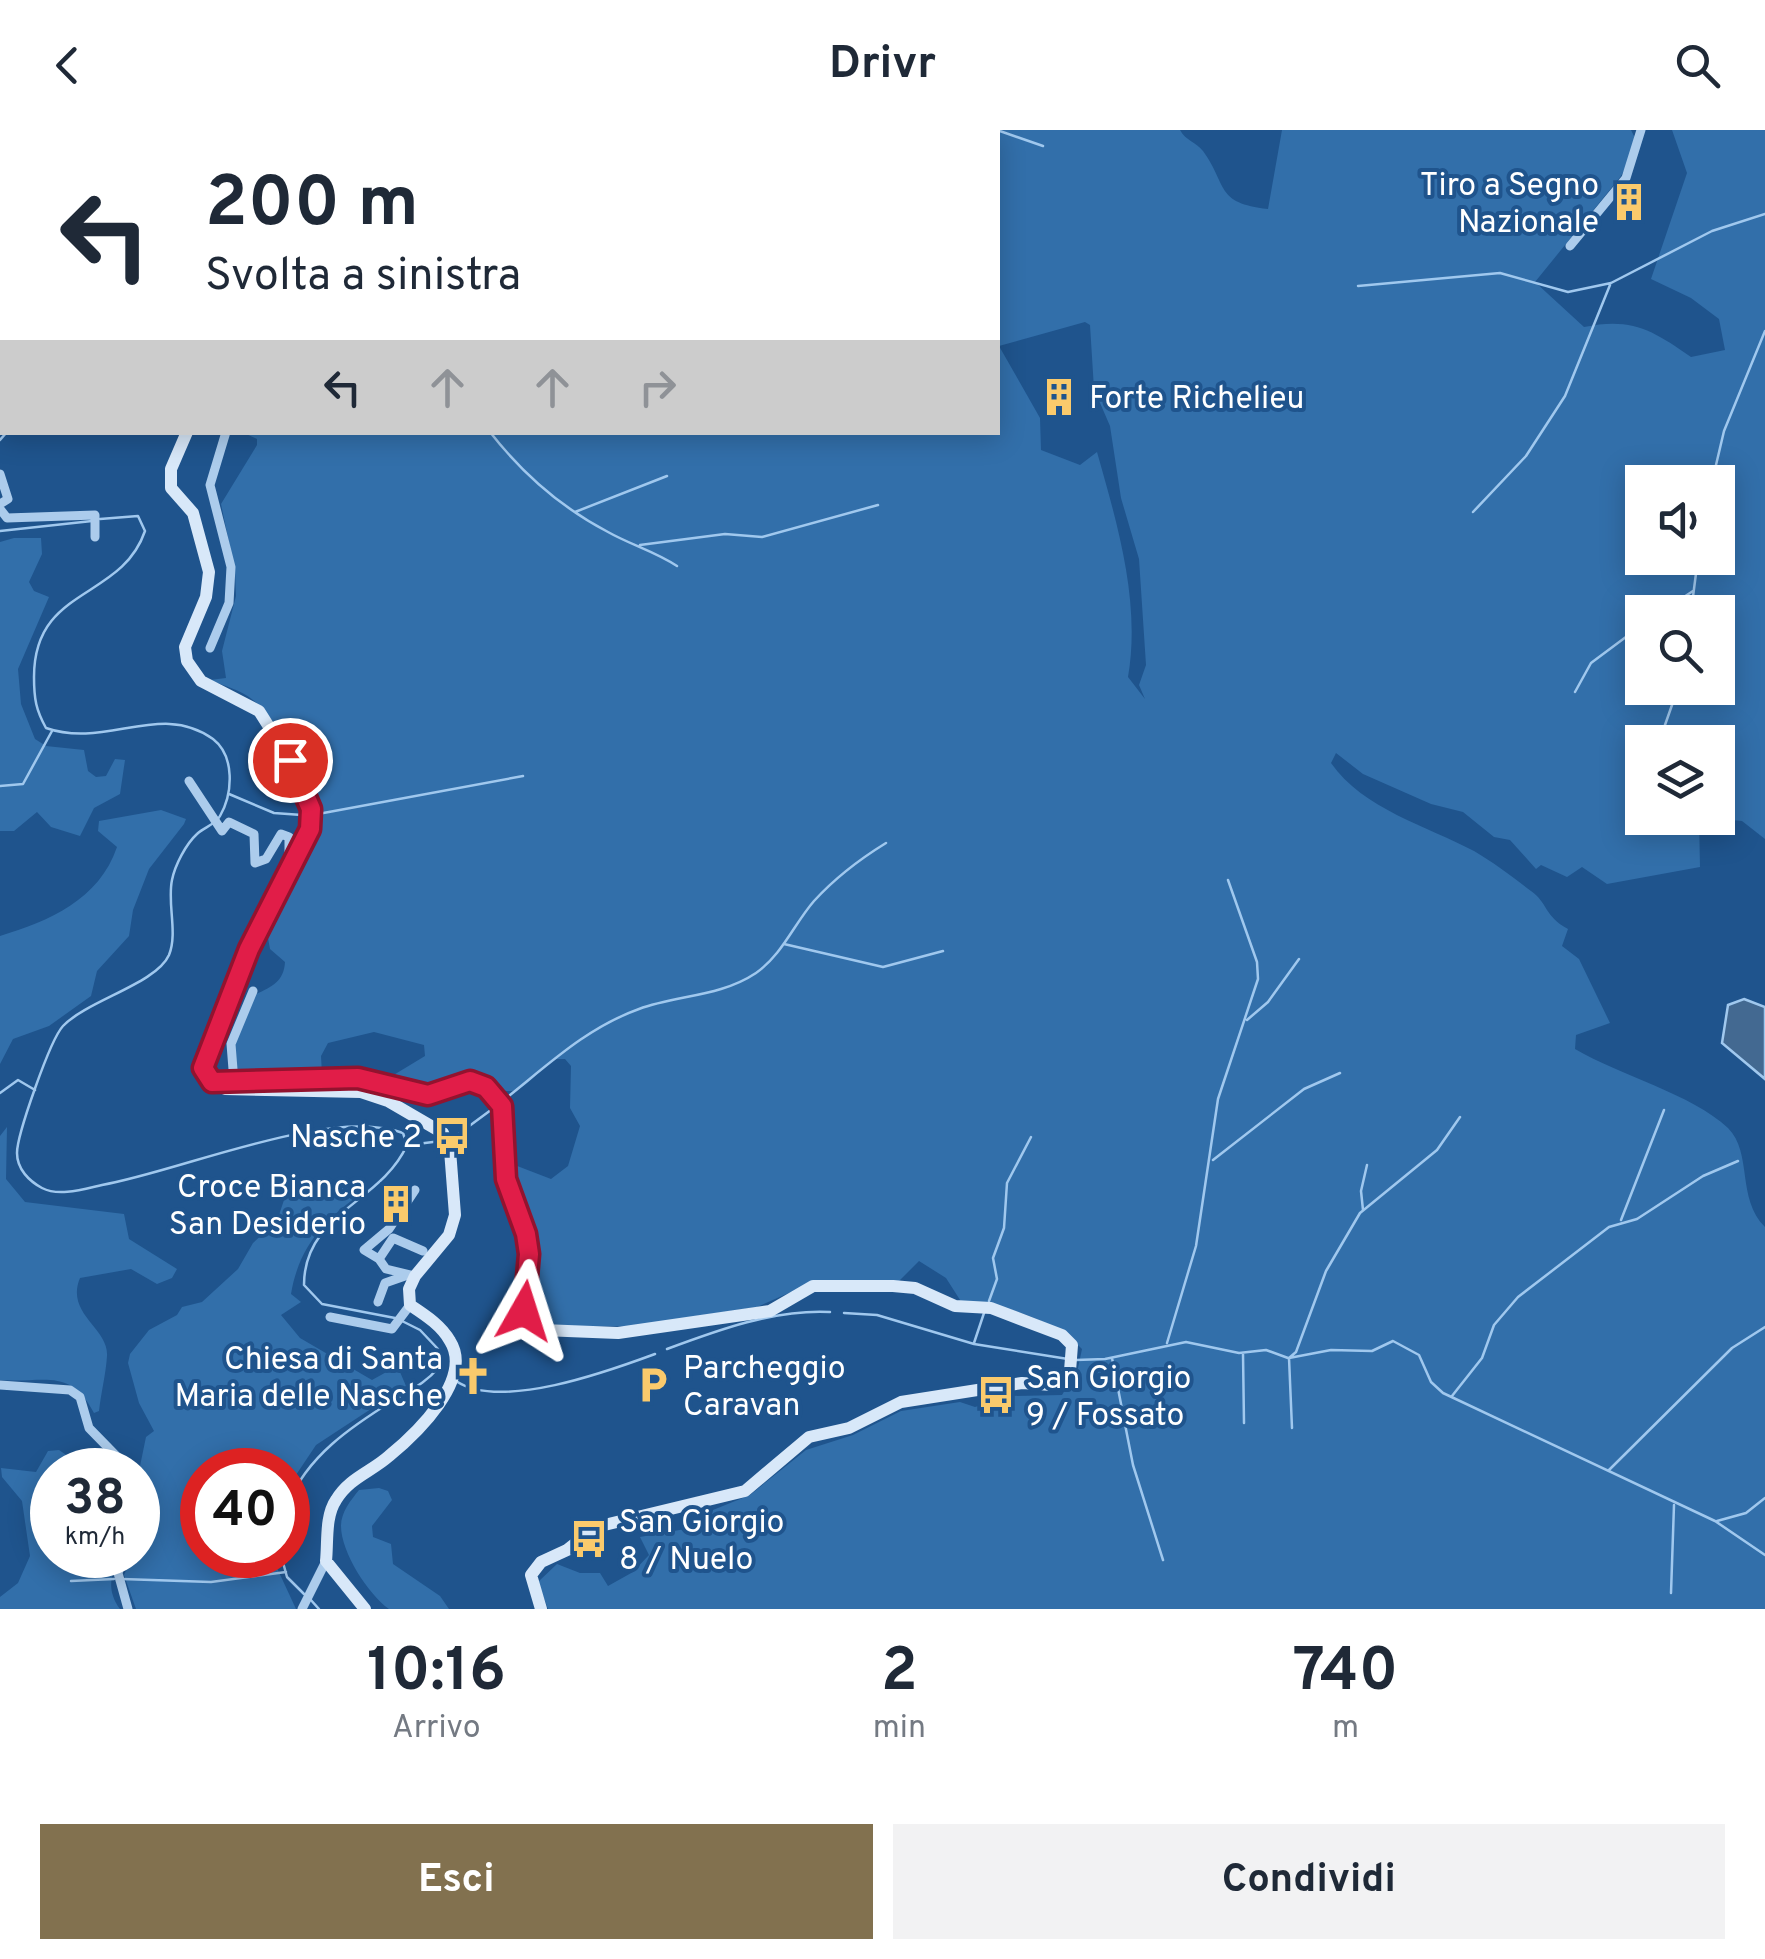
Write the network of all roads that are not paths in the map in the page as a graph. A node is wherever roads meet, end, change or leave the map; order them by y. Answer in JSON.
{"nodes":[{"id":1,"x":1641,"y":130,"type":"edge"},
{"id":2,"x":1570,"y":246,"type":"dead end"},
{"id":3,"x":187,"y":435,"type":"edge"},
{"id":4,"x":225,"y":435,"type":"edge"},
{"id":5,"x":0,"y":474,"type":"edge"},
{"id":6,"x":0,"y":507,"type":"edge"},
{"id":7,"x":95,"y":536,"type":"dead end"},
{"id":8,"x":210,"y":648,"type":"dead end"},
{"id":9,"x":189,"y":781,"type":"dead end"},
{"id":10,"x":287,"y":879,"type":"junction"},
{"id":11,"x":254,"y":991,"type":"dead end"},
{"id":12,"x":212,"y":1082,"type":"junction"},
{"id":13,"x":234,"y":1082,"type":"junction"},
{"id":14,"x":416,"y":1190,"type":"dead end"},
{"id":15,"x":423,"y":1251,"type":"dead end"},
{"id":16,"x":379,"y":1258,"type":"junction"},
{"id":17,"x":411,"y":1276,"type":"junction"},
{"id":18,"x":378,"y":1302,"type":"dead end"},
{"id":19,"x":408,"y":1308,"type":"junction"},
{"id":20,"x":330,"y":1316,"type":"dead end"},
{"id":21,"x":0,"y":1385,"type":"edge"},
{"id":22,"x":109,"y":1448,"type":"edge"},
{"id":23,"x":326,"y":1561,"type":"junction"},
{"id":24,"x":120,"y":1578,"type":"edge"},
{"id":25,"x":302,"y":1607,"type":"edge"},
{"id":26,"x":128,"y":1609,"type":"edge"},
{"id":27,"x":365,"y":1609,"type":"edge"},
{"id":28,"x":540,"y":1609,"type":"edge"}],
"edges":[{"from":1,"to":2,"type":"street"},
{"from":3,"to":10,"type":"street"},
{"from":4,"to":8,"type":"street"},
{"from":5,"to":6,"type":"street"},
{"from":6,"to":7,"type":"street"},
{"from":9,"to":10,"type":"street"},
{"from":10,"to":12,"type":"street"},
{"from":11,"to":13,"type":"street"},
{"from":12,"to":13,"type":"street"},
{"from":12,"to":17,"type":"street"},
{"from":13,"to":28,"type":"street"},
{"from":14,"to":16,"type":"street"},
{"from":15,"to":16,"type":"street"},
{"from":16,"to":17,"type":"street"},
{"from":17,"to":18,"type":"street"},
{"from":17,"to":19,"type":"street"},
{"from":19,"to":20,"type":"street"},
{"from":19,"to":23,"type":"street"},
{"from":21,"to":22,"type":"street"},
{"from":23,"to":25,"type":"street"},
{"from":23,"to":27,"type":"street"},
{"from":24,"to":26,"type":"street"}]}
